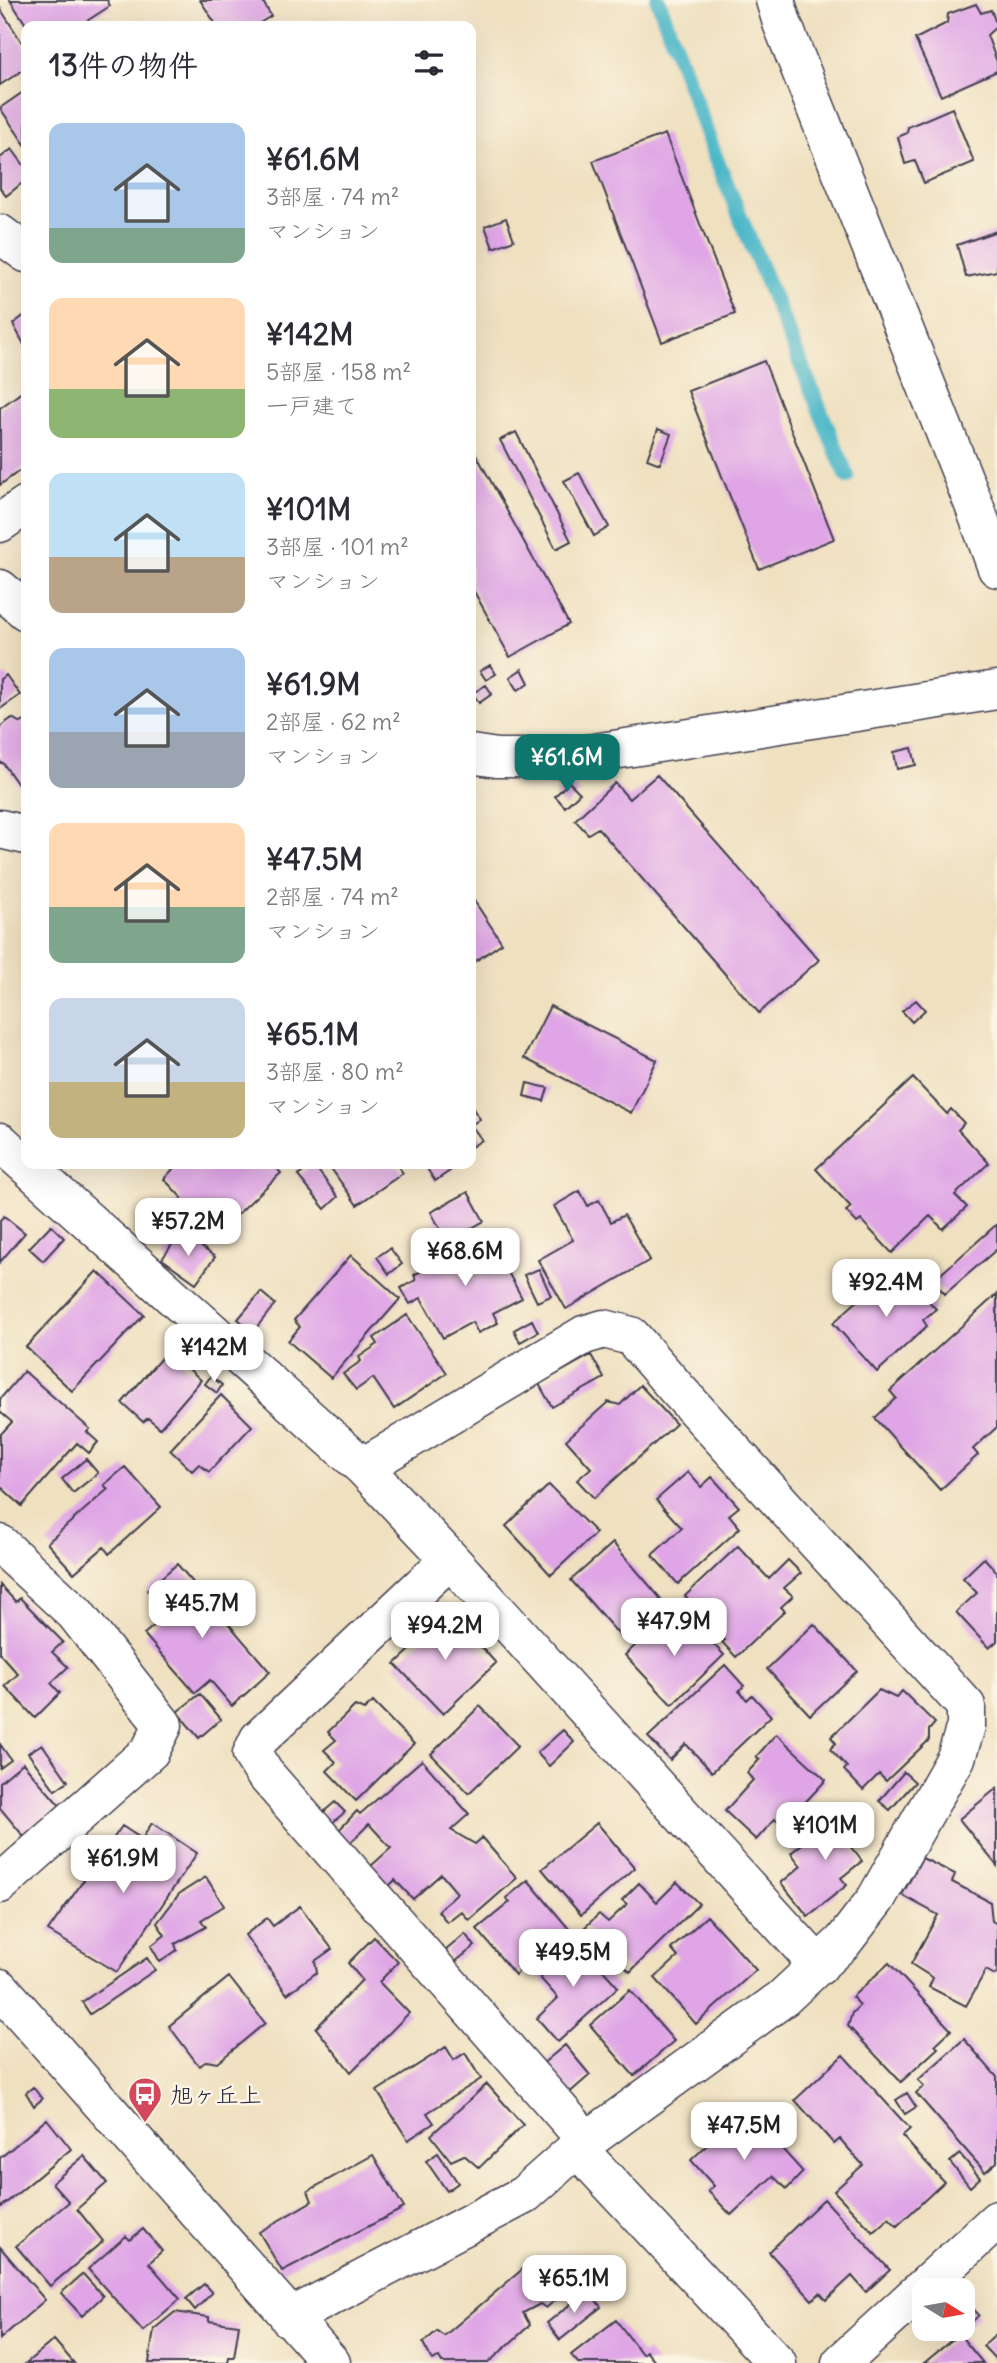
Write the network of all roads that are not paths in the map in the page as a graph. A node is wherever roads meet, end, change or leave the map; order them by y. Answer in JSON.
{"nodes":[{"id":1,"x":775,"y":0,"type":"edge"},
{"id":2,"x":0,"y":234,"type":"edge"},
{"id":3,"x":21,"y":249,"type":"edge"},
{"id":4,"x":21,"y":508,"type":"edge"},
{"id":5,"x":0,"y":523,"type":"edge"},
{"id":6,"x":997,"y":568,"type":"edge"},
{"id":7,"x":0,"y":589,"type":"edge"},
{"id":8,"x":21,"y":607,"type":"edge"},
{"id":9,"x":997,"y":691,"type":"edge"},
{"id":10,"x":476,"y":755,"type":"edge"},
{"id":11,"x":0,"y":829,"type":"edge"},
{"id":12,"x":21,"y":834,"type":"edge"},
{"id":13,"x":0,"y":1142,"type":"edge"},
{"id":14,"x":21,"y":1161,"type":"edge"},
{"id":15,"x":30,"y":1169,"type":"edge"},
{"id":16,"x":363,"y":1467,"type":"junction"},
{"id":17,"x":0,"y":1544,"type":"edge"},
{"id":18,"x":450,"y":1559,"type":"junction"},
{"id":19,"x":0,"y":1884,"type":"edge"},
{"id":20,"x":819,"y":1966,"type":"junction"},
{"id":21,"x":0,"y":1988,"type":"edge"},
{"id":22,"x":582,"y":2144,"type":"junction"},
{"id":23,"x":997,"y":2220,"type":"edge"},
{"id":24,"x":289,"y":2318,"type":"junction"},
{"id":25,"x":331,"y":2363,"type":"edge"},
{"id":26,"x":777,"y":2363,"type":"edge"},
{"id":27,"x":841,"y":2363,"type":"edge"}],
"edges":[{"from":1,"to":6,"type":"street"},
{"from":2,"to":3,"type":"street"},
{"from":4,"to":5,"type":"street"},
{"from":7,"to":8,"type":"street"},
{"from":9,"to":10,"type":"street"},
{"from":11,"to":12,"type":"street"},
{"from":13,"to":14,"type":"street"},
{"from":15,"to":16,"type":"street"},
{"from":16,"to":18,"type":"street"},
{"from":16,"to":20,"type":"street"},
{"from":17,"to":19,"type":"street"},
{"from":18,"to":20,"type":"street"},
{"from":18,"to":22,"type":"street"},
{"from":20,"to":22,"type":"street"},
{"from":21,"to":24,"type":"street"},
{"from":22,"to":24,"type":"street"},
{"from":22,"to":26,"type":"street"},
{"from":23,"to":27,"type":"street"},
{"from":24,"to":25,"type":"street"}]}
